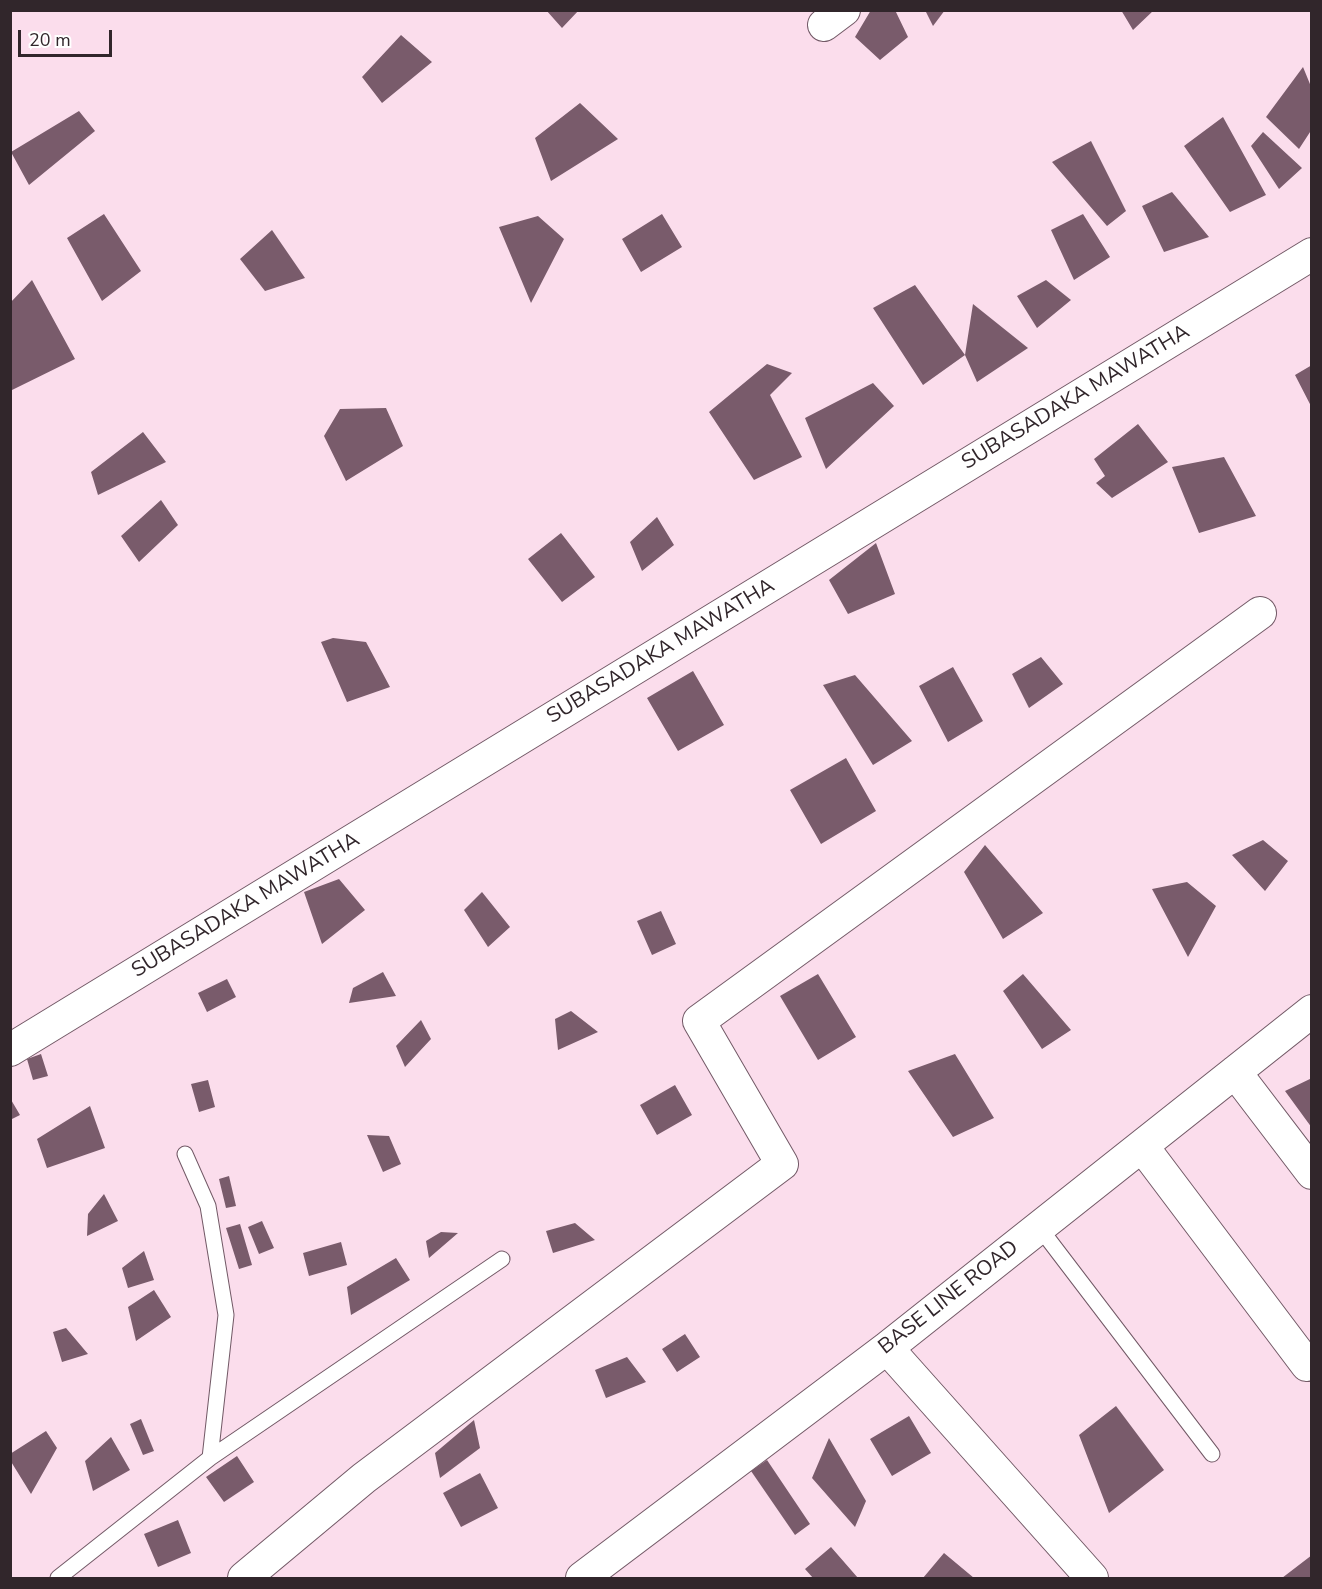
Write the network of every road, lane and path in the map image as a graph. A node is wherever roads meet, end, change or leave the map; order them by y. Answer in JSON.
{"nodes":[{"id":1,"x":1311,"y":254,"type":"edge"},
{"id":2,"x":1260,"y":613,"type":"dead end"},
{"id":3,"x":1311,"y":1011,"type":"edge"},
{"id":4,"x":10,"y":1050,"type":"edge"},
{"id":5,"x":1235,"y":1072,"type":"junction"},
{"id":6,"x":1142,"y":1146,"type":"junction"},
{"id":7,"x":184,"y":1154,"type":"dead end"},
{"id":8,"x":1311,"y":1173,"type":"edge"},
{"id":9,"x":1039,"y":1227,"type":"junction"},
{"id":10,"x":502,"y":1259,"type":"dead end"},
{"id":11,"x":887,"y":1348,"type":"junction"},
{"id":12,"x":1307,"y":1365,"type":"dead end"},
{"id":13,"x":1212,"y":1454,"type":"dead end"},
{"id":14,"x":210,"y":1458,"type":"junction"},
{"id":15,"x":58,"y":1578,"type":"edge"},
{"id":16,"x":244,"y":1578,"type":"edge"},
{"id":17,"x":582,"y":1578,"type":"edge"},
{"id":18,"x":1092,"y":1578,"type":"edge"}],
"edges":[{"from":1,"to":4,"type":"street","name":"SUBASADAKA MAWATHA"},
{"from":2,"to":16,"type":"street"},
{"from":3,"to":5,"type":"street","name":"BASE LINE ROAD"},
{"from":5,"to":6,"type":"street","name":"BASE LINE ROAD"},
{"from":5,"to":8,"type":"street"},
{"from":6,"to":9,"type":"street","name":"BASE LINE ROAD"},
{"from":6,"to":12,"type":"street"},
{"from":7,"to":14,"type":"lane"},
{"from":9,"to":11,"type":"street","name":"BASE LINE ROAD"},
{"from":9,"to":13,"type":"lane"},
{"from":10,"to":14,"type":"lane"},
{"from":11,"to":17,"type":"street","name":"BASE LINE ROAD"},
{"from":11,"to":18,"type":"street"},
{"from":14,"to":15,"type":"lane"}]}
